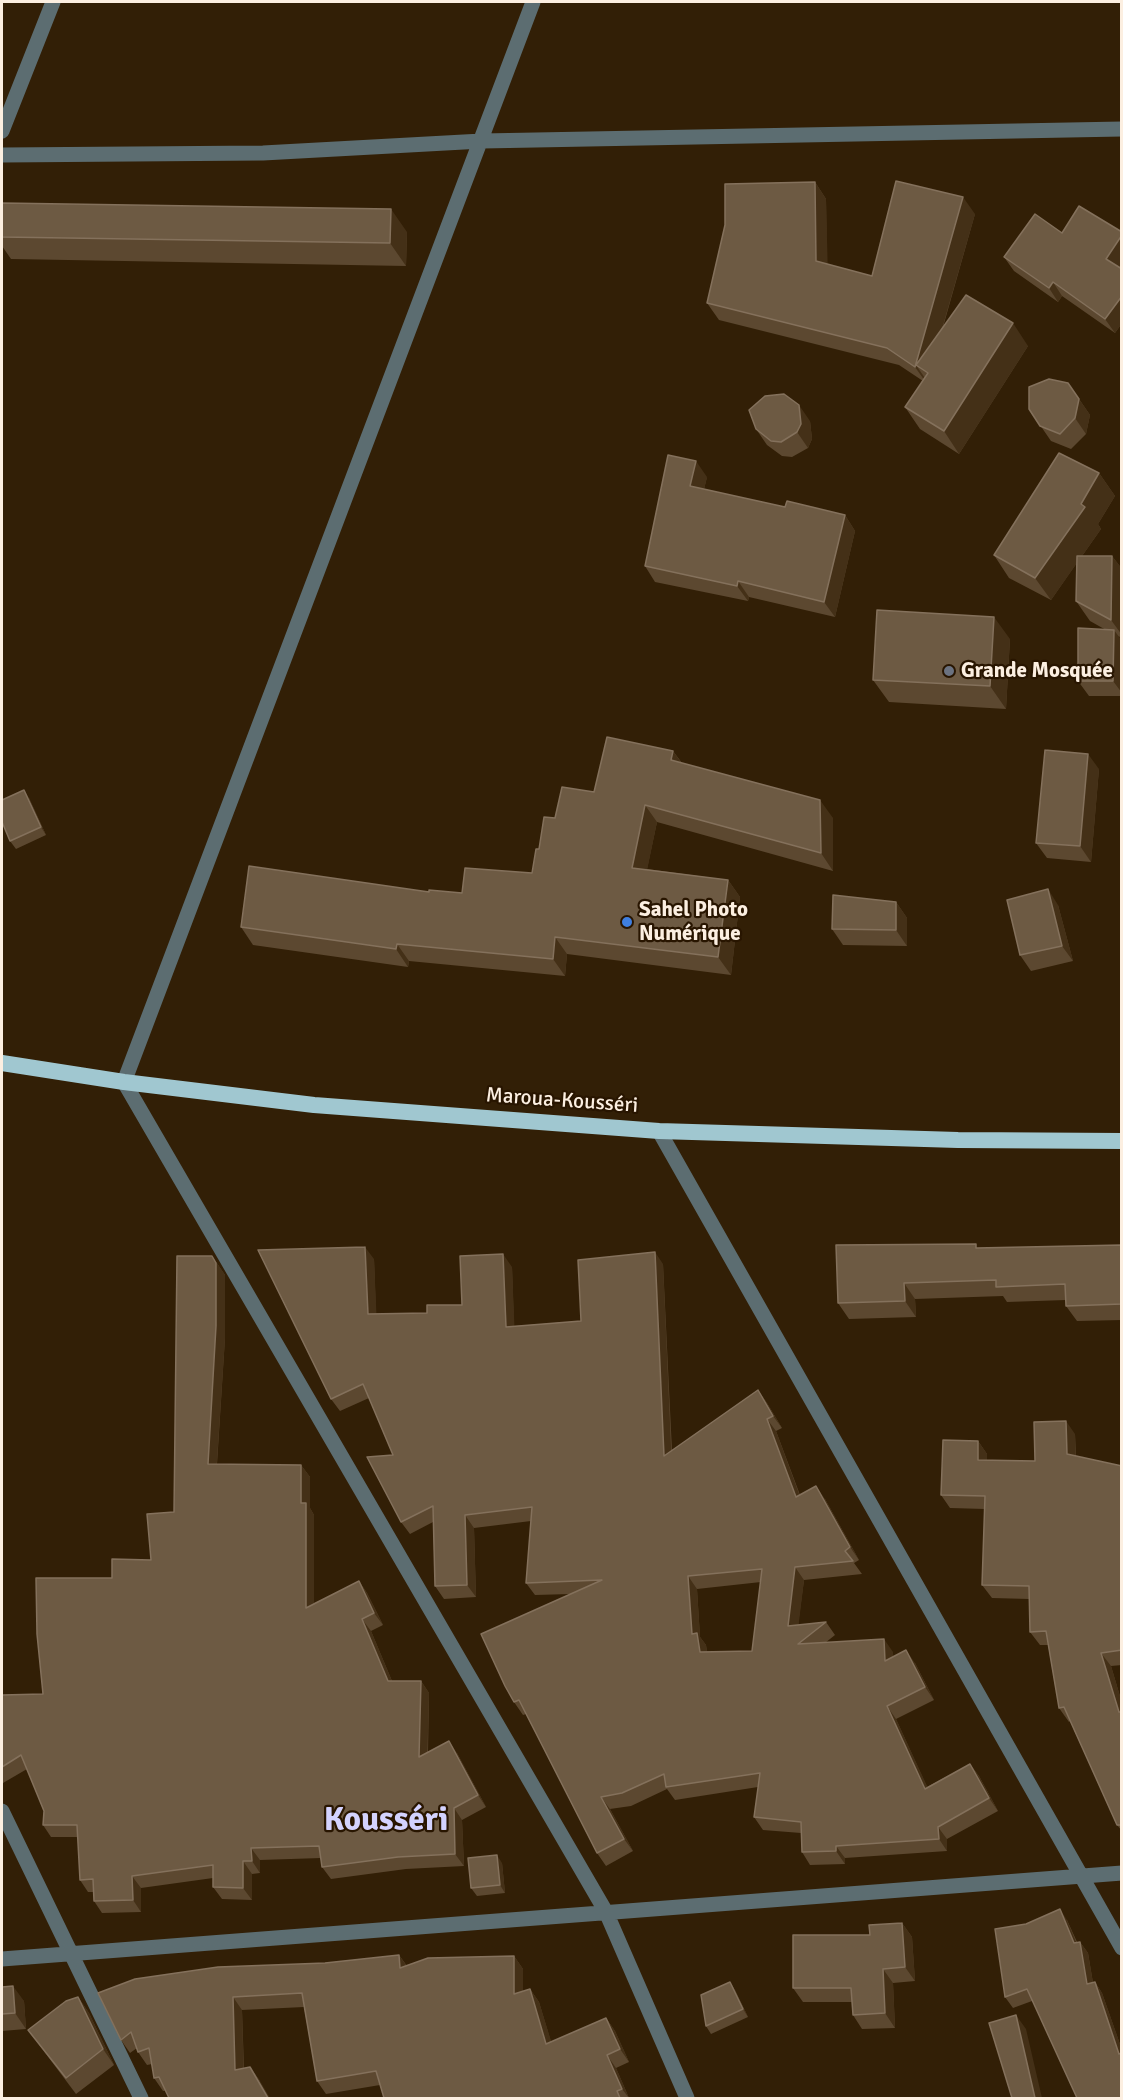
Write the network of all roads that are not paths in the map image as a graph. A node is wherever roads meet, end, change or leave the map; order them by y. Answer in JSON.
{"nodes":[{"id":1,"x":53,"y":2,"type":"edge"},
{"id":2,"x":533,"y":2,"type":"edge"},
{"id":3,"x":1122,"y":129,"type":"edge"},
{"id":4,"x":2,"y":131,"type":"edge"},
{"id":5,"x":482,"y":141,"type":"junction"},
{"id":6,"x":2,"y":155,"type":"edge"},
{"id":7,"x":2,"y":1063,"type":"edge"},
{"id":8,"x":124,"y":1082,"type":"junction"},
{"id":9,"x":659,"y":1131,"type":"junction"},
{"id":10,"x":1122,"y":1141,"type":"edge"},
{"id":11,"x":2,"y":1811,"type":"edge"},
{"id":12,"x":1122,"y":1873,"type":"edge"},
{"id":13,"x":1078,"y":1876,"type":"junction"},
{"id":14,"x":606,"y":1912,"type":"junction"},
{"id":15,"x":1122,"y":1948,"type":"edge"},
{"id":16,"x":72,"y":1953,"type":"junction"},
{"id":17,"x":2,"y":1959,"type":"edge"},
{"id":18,"x":141,"y":2098,"type":"edge"},
{"id":19,"x":687,"y":2098,"type":"edge"}],
"edges":[{"from":1,"to":4,"type":"street"},
{"from":2,"to":5,"type":"street"},
{"from":3,"to":5,"type":"street"},
{"from":5,"to":6,"type":"street"},
{"from":5,"to":8,"type":"street"},
{"from":7,"to":8,"type":"highway","name":"Maroua-Kousséri"},
{"from":8,"to":9,"type":"highway","name":"Maroua-Kousséri"},
{"from":8,"to":14,"type":"street"},
{"from":9,"to":10,"type":"highway","name":"Maroua-Kousséri"},
{"from":9,"to":13,"type":"street"},
{"from":11,"to":16,"type":"street"},
{"from":12,"to":13,"type":"street"},
{"from":13,"to":14,"type":"street"},
{"from":13,"to":15,"type":"street"},
{"from":14,"to":16,"type":"street"},
{"from":14,"to":19,"type":"street"},
{"from":16,"to":17,"type":"street"},
{"from":16,"to":18,"type":"street"}]}
